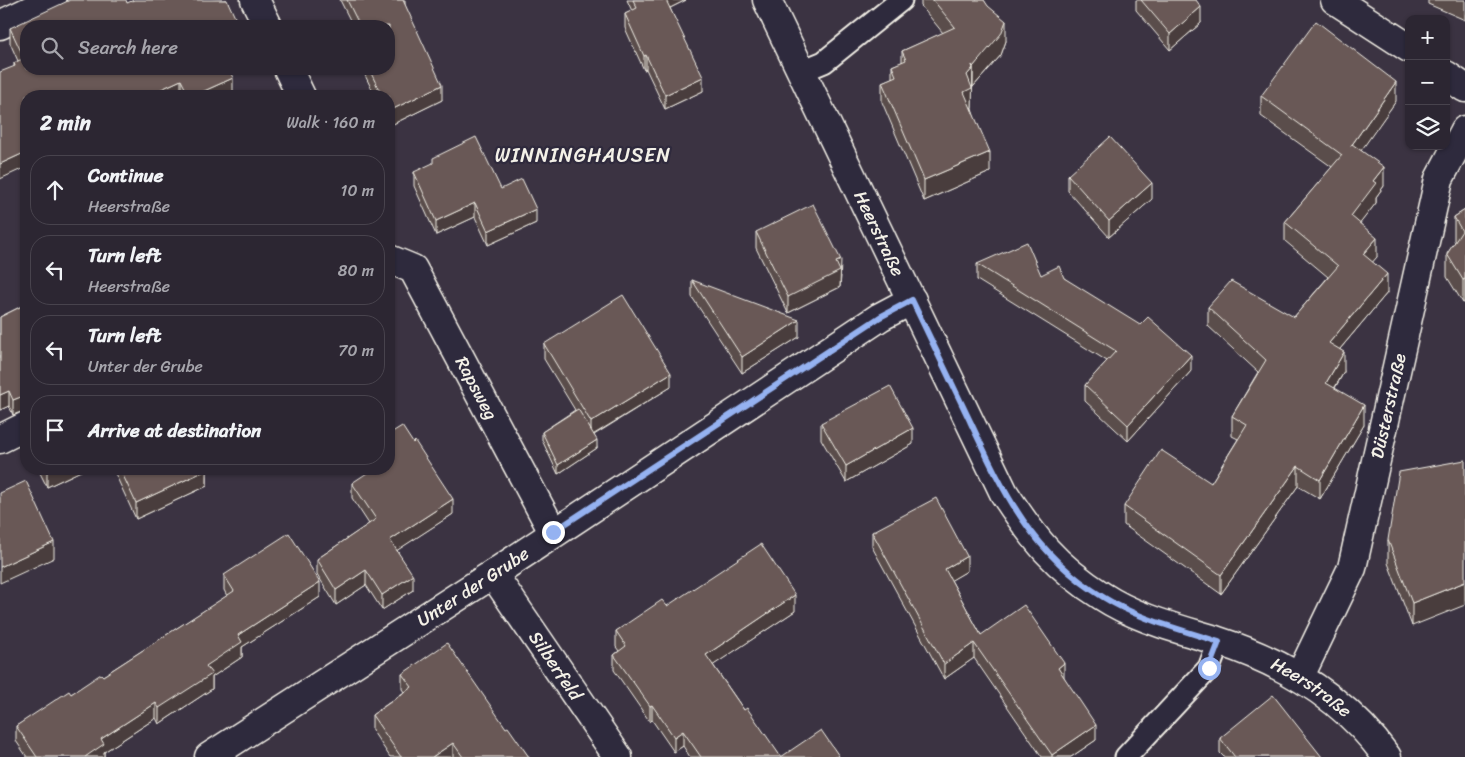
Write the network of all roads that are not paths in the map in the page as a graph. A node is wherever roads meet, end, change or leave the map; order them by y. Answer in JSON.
{"nodes":[{"id":1,"x":52,"y":0,"type":"edge"},
{"id":2,"x":255,"y":0,"type":"edge"},
{"id":3,"x":767,"y":0,"type":"edge"},
{"id":4,"x":901,"y":0,"type":"edge"},
{"id":5,"x":1335,"y":0,"type":"edge"},
{"id":6,"x":265,"y":20,"type":"edge"},
{"id":7,"x":0,"y":25,"type":"edge"},
{"id":8,"x":1405,"y":45,"type":"edge"},
{"id":9,"x":802,"y":72,"type":"junction"},
{"id":10,"x":291,"y":75,"type":"edge"},
{"id":11,"x":1450,"y":77,"type":"edge"},
{"id":12,"x":1465,"y":88,"type":"edge"},
{"id":13,"x":298,"y":90,"type":"edge"},
{"id":14,"x":1465,"y":130,"type":"edge"},
{"id":15,"x":395,"y":262,"type":"edge"},
{"id":16,"x":912,"y":300,"type":"junction"},
{"id":17,"x":20,"y":429,"type":"edge"},
{"id":18,"x":0,"y":439,"type":"edge"},
{"id":19,"x":553,"y":532,"type":"junction"},
{"id":20,"x":493,"y":574,"type":"junction"},
{"id":21,"x":1219,"y":642,"type":"junction"},
{"id":22,"x":1300,"y":676,"type":"junction"},
{"id":23,"x":209,"y":757,"type":"edge"},
{"id":24,"x":618,"y":757,"type":"edge"},
{"id":25,"x":1126,"y":757,"type":"edge"},
{"id":26,"x":1387,"y":757,"type":"edge"}],
"edges":[{"from":1,"to":7,"type":"street"},
{"from":2,"to":6,"type":"street"},
{"from":3,"to":9,"type":"street","name":"Heerstraße"},
{"from":4,"to":9,"type":"lane"},
{"from":5,"to":8,"type":"street"},
{"from":9,"to":16,"type":"street","name":"Heerstraße"},
{"from":10,"to":13,"type":"street"},
{"from":11,"to":12,"type":"street"},
{"from":14,"to":22,"type":"street","name":"Düsterstraße"},
{"from":15,"to":19,"type":"street","name":"Rapsweg"},
{"from":16,"to":19,"type":"street","name":"Unter der Grube"},
{"from":16,"to":21,"type":"street","name":"Heerstraße"},
{"from":17,"to":18,"type":"street"},
{"from":19,"to":20,"type":"street","name":"Unter der Grube"},
{"from":20,"to":23,"type":"street","name":"Unter der Grube"},
{"from":20,"to":24,"type":"street","name":"Silberfeld"},
{"from":21,"to":22,"type":"street","name":"Heerstraße"},
{"from":21,"to":25,"type":"lane"},
{"from":22,"to":26,"type":"street","name":"Heerstraße"}]}
